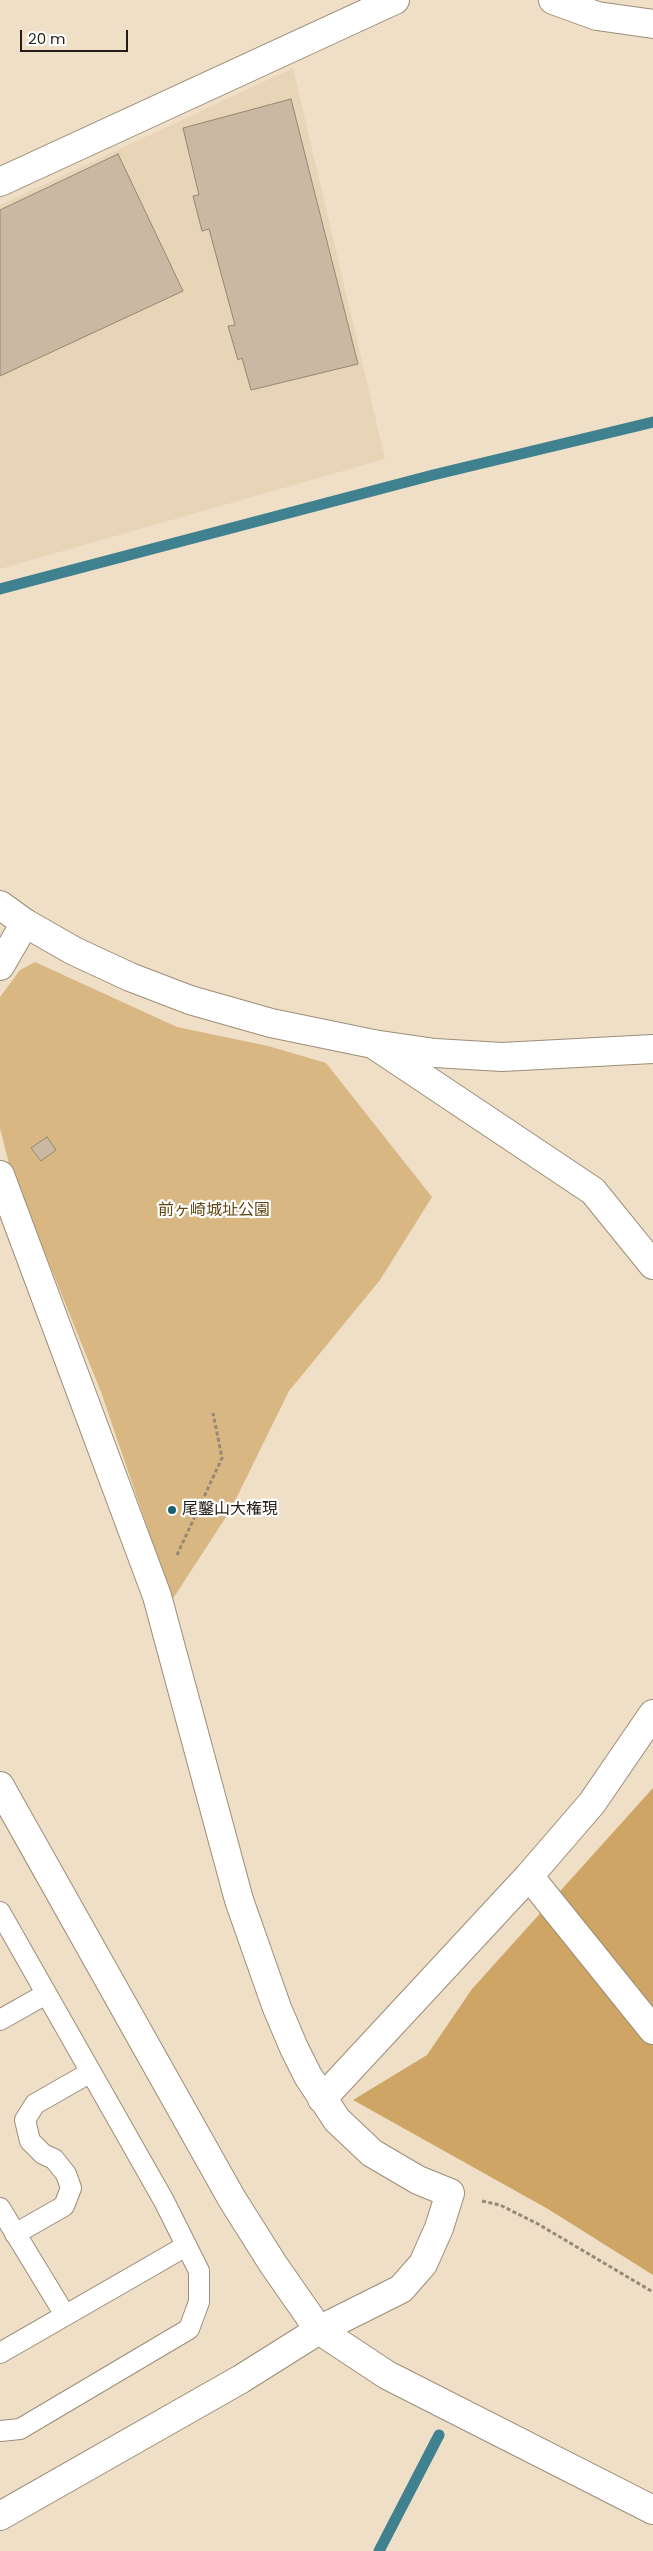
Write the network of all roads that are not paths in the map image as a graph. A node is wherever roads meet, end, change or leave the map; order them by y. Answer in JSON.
{"nodes":[{"id":1,"x":395,"y":0,"type":"edge"},
{"id":2,"x":553,"y":0,"type":"edge"},
{"id":3,"x":653,"y":24,"type":"edge"},
{"id":4,"x":0,"y":182,"type":"edge"},
{"id":5,"x":0,"y":905,"type":"edge"},
{"id":6,"x":25,"y":923,"type":"junction"},
{"id":7,"x":0,"y":966,"type":"edge"},
{"id":8,"x":373,"y":1044,"type":"junction"},
{"id":9,"x":653,"y":1049,"type":"edge"},
{"id":10,"x":0,"y":1176,"type":"edge"},
{"id":11,"x":653,"y":1264,"type":"edge"},
{"id":12,"x":653,"y":1714,"type":"edge"},
{"id":13,"x":0,"y":1786,"type":"edge"},
{"id":14,"x":529,"y":1876,"type":"junction"},
{"id":15,"x":0,"y":1912,"type":"edge"},
{"id":16,"x":46,"y":1994,"type":"junction"},
{"id":17,"x":0,"y":2020,"type":"edge"},
{"id":18,"x":653,"y":2030,"type":"edge"},
{"id":19,"x":91,"y":2072,"type":"junction"},
{"id":20,"x":322,"y":2099,"type":"junction"},
{"id":21,"x":0,"y":2208,"type":"edge"},
{"id":22,"x":15,"y":2234,"type":"junction"},
{"id":23,"x":186,"y":2246,"type":"junction"},
{"id":24,"x":65,"y":2315,"type":"junction"},
{"id":25,"x":319,"y":2330,"type":"junction"},
{"id":26,"x":0,"y":2353,"type":"edge"},
{"id":27,"x":0,"y":2431,"type":"edge"},
{"id":28,"x":653,"y":2510,"type":"edge"},
{"id":29,"x":0,"y":2516,"type":"edge"}],
"edges":[{"from":1,"to":4,"type":"street"},
{"from":2,"to":3,"type":"street"},
{"from":5,"to":6,"type":"street"},
{"from":6,"to":7,"type":"street"},
{"from":6,"to":8,"type":"street"},
{"from":8,"to":9,"type":"street"},
{"from":8,"to":11,"type":"street"},
{"from":10,"to":20,"type":"street"},
{"from":12,"to":14,"type":"street"},
{"from":13,"to":25,"type":"street"},
{"from":14,"to":18,"type":"street"},
{"from":14,"to":20,"type":"street"},
{"from":15,"to":16,"type":"lane"},
{"from":16,"to":17,"type":"lane"},
{"from":16,"to":19,"type":"lane"},
{"from":19,"to":22,"type":"lane"},
{"from":19,"to":23,"type":"lane"},
{"from":20,"to":25,"type":"street"},
{"from":21,"to":22,"type":"lane"},
{"from":22,"to":24,"type":"lane"},
{"from":23,"to":24,"type":"lane"},
{"from":23,"to":27,"type":"lane"},
{"from":24,"to":26,"type":"lane"},
{"from":25,"to":28,"type":"street"},
{"from":25,"to":29,"type":"street"}]}
